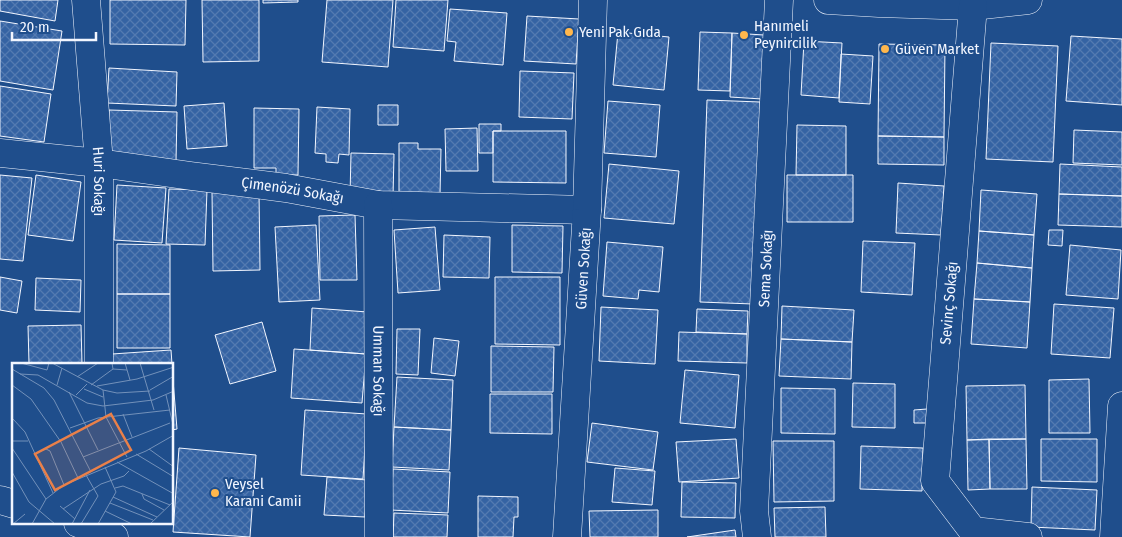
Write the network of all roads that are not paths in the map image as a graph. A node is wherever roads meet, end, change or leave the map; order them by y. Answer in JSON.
{"nodes":[{"id":1,"x":86,"y":0,"type":"edge"},
{"id":2,"x":593,"y":0,"type":"edge"},
{"id":3,"x":779,"y":0,"type":"edge"},
{"id":4,"x":828,"y":0,"type":"edge"},
{"id":5,"x":1028,"y":0,"type":"edge"},
{"id":6,"x":974,"y":6,"type":"junction"},
{"id":7,"x":0,"y":153,"type":"edge"},
{"id":8,"x":99,"y":163,"type":"junction"},
{"id":9,"x":378,"y":205,"type":"junction"},
{"id":10,"x":587,"y":210,"type":"junction"},
{"id":11,"x":99,"y":363,"type":"edge"},
{"id":12,"x":1122,"y":406,"type":"edge"},
{"id":13,"x":84,"y":527,"type":"edge"},
{"id":14,"x":114,"y":537,"type":"edge"},
{"id":15,"x":379,"y":537,"type":"edge"},
{"id":16,"x":567,"y":537,"type":"edge"},
{"id":17,"x":757,"y":537,"type":"edge"},
{"id":18,"x":1028,"y":537,"type":"edge"},
{"id":19,"x":1114,"y":537,"type":"edge"}],
"edges":[{"from":1,"to":8,"type":"street","name":"Huri Sokağı"},
{"from":2,"to":10,"type":"street","name":"Güven Sokağı"},
{"from":3,"to":17,"type":"street","name":"Sema Sokağı"},
{"from":4,"to":6,"type":"street"},
{"from":5,"to":6,"type":"street"},
{"from":6,"to":18,"type":"street","name":"Sevinç Sokağı"},
{"from":7,"to":8,"type":"street","name":"Çimenözü Sokağı"},
{"from":8,"to":9,"type":"street","name":"Çimenözü Sokağı"},
{"from":8,"to":11,"type":"street","name":"Huri Sokağı"},
{"from":9,"to":10,"type":"street","name":"Çimenözü Sokağı"},
{"from":9,"to":15,"type":"street","name":"Umman Sokağı"},
{"from":10,"to":16,"type":"street","name":"Güven Sokağı"},
{"from":12,"to":19,"type":"street"},
{"from":13,"to":14,"type":"street"}]}
